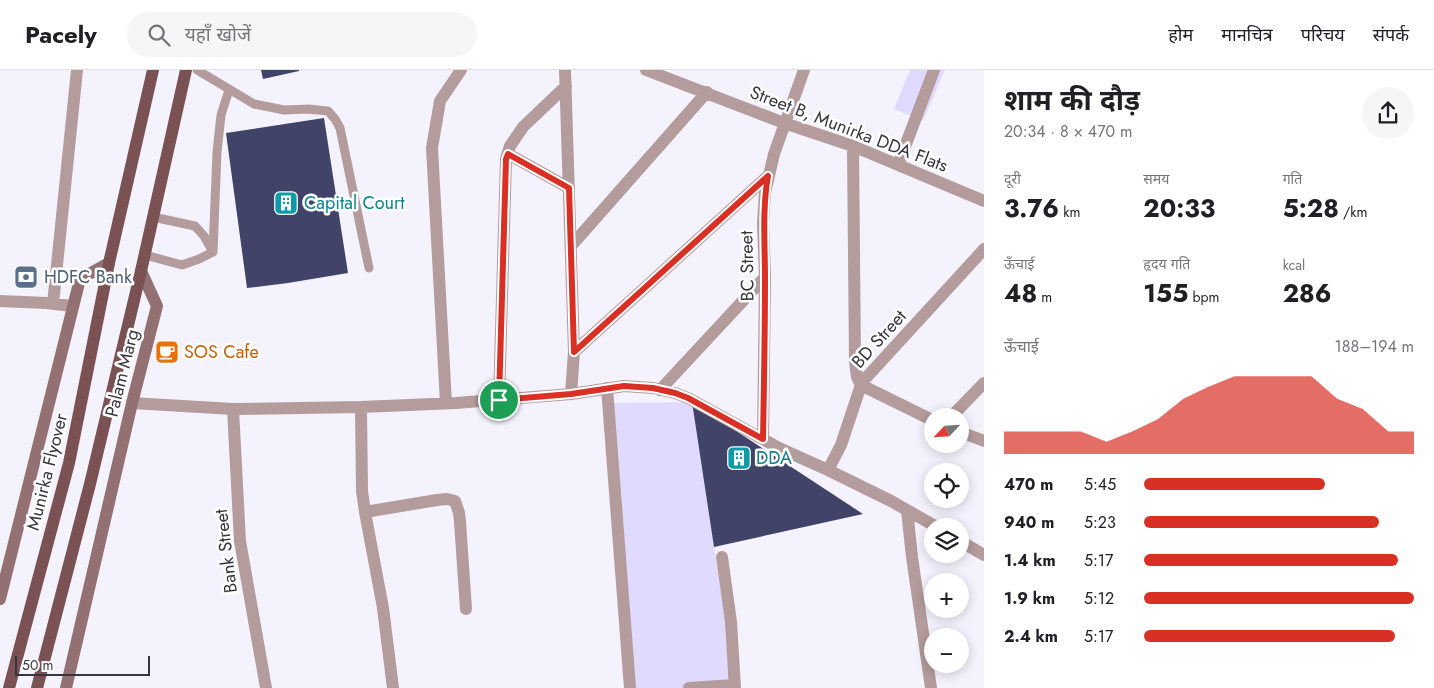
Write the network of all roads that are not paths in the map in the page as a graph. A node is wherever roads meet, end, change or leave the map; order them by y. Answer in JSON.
{"nodes":[{"id":1,"x":77,"y":70,"type":"edge"},
{"id":2,"x":153,"y":70,"type":"edge"},
{"id":3,"x":186,"y":70,"type":"edge"},
{"id":4,"x":197,"y":70,"type":"edge"},
{"id":5,"x":461,"y":70,"type":"edge"},
{"id":6,"x":565,"y":70,"type":"edge"},
{"id":7,"x":646,"y":70,"type":"edge"},
{"id":8,"x":804,"y":70,"type":"edge"},
{"id":9,"x":934,"y":70,"type":"edge"},
{"id":10,"x":566,"y":86,"type":"junction"},
{"id":11,"x":230,"y":90,"type":"junction"},
{"id":12,"x":707,"y":92,"type":"junction"},
{"id":13,"x":784,"y":123,"type":"junction"},
{"id":14,"x":853,"y":146,"type":"junction"},
{"id":15,"x":508,"y":154,"type":"junction"},
{"id":16,"x":898,"y":165,"type":"junction"},
{"id":17,"x":768,"y":176,"type":"junction"},
{"id":18,"x":569,"y":188,"type":"junction"},
{"id":19,"x":984,"y":201,"type":"edge"},
{"id":20,"x":153,"y":217,"type":"junction"},
{"id":21,"x":571,"y":246,"type":"junction"},
{"id":22,"x":984,"y":248,"type":"edge"},
{"id":23,"x":213,"y":252,"type":"junction"},
{"id":24,"x":145,"y":254,"type":"junction"},
{"id":25,"x":109,"y":263,"type":"junction"},
{"id":26,"x":369,"y":268,"type":"dead end"},
{"id":27,"x":141,"y":271,"type":"junction"},
{"id":28,"x":765,"y":277,"type":"junction"},
{"id":29,"x":0,"y":301,"type":"edge"},
{"id":30,"x":53,"y":304,"type":"junction"},
{"id":31,"x":72,"y":306,"type":"junction"},
{"id":32,"x":574,"y":352,"type":"junction"},
{"id":33,"x":984,"y":383,"type":"edge"},
{"id":34,"x":861,"y":385,"type":"junction"},
{"id":35,"x":607,"y":388,"type":"junction"},
{"id":36,"x":660,"y":390,"type":"junction"},
{"id":37,"x":571,"y":394,"type":"junction"},
{"id":38,"x":499,"y":400,"type":"junction"},
{"id":39,"x":132,"y":403,"type":"junction"},
{"id":40,"x":446,"y":403,"type":"junction"},
{"id":41,"x":361,"y":407,"type":"junction"},
{"id":42,"x":960,"y":408,"type":"edge"},
{"id":43,"x":233,"y":409,"type":"junction"},
{"id":44,"x":924,"y":416,"type":"edge"},
{"id":45,"x":969,"y":435,"type":"edge"},
{"id":46,"x":763,"y":439,"type":"junction"},
{"id":47,"x":984,"y":441,"type":"edge"},
{"id":48,"x":828,"y":470,"type":"junction"},
{"id":49,"x":907,"y":510,"type":"junction"},
{"id":50,"x":365,"y":512,"type":"junction"},
{"id":51,"x":924,"y":520,"type":"edge"},
{"id":52,"x":969,"y":546,"type":"edge"},
{"id":53,"x":984,"y":555,"type":"edge"},
{"id":54,"x":722,"y":557,"type":"dead end"},
{"id":55,"x":0,"y":599,"type":"edge"},
{"id":56,"x":466,"y":609,"type":"dead end"},
{"id":57,"x":735,"y":686,"type":"edge"},
{"id":58,"x":9,"y":688,"type":"edge"},
{"id":59,"x":37,"y":688,"type":"edge"},
{"id":60,"x":66,"y":688,"type":"edge"},
{"id":61,"x":266,"y":688,"type":"edge"},
{"id":62,"x":393,"y":688,"type":"edge"},
{"id":63,"x":630,"y":688,"type":"edge"},
{"id":64,"x":689,"y":688,"type":"edge"},
{"id":65,"x":931,"y":688,"type":"edge"}],
"edges":[{"from":1,"to":30,"type":"street"},
{"from":2,"to":25,"type":"main road"},
{"from":3,"to":20,"type":"main road"},
{"from":4,"to":11,"type":"lane"},
{"from":5,"to":40,"type":"street"},
{"from":6,"to":10,"type":"street"},
{"from":7,"to":12,"type":"street","name":"Street B, Munirka DDA Flats"},
{"from":8,"to":13,"type":"street","name":"BC Street"},
{"from":9,"to":16,"type":"street"},
{"from":10,"to":15,"type":"street"},
{"from":10,"to":18,"type":"street"},
{"from":11,"to":23,"type":"lane"},
{"from":11,"to":26,"type":"lane"},
{"from":12,"to":13,"type":"street","name":"Street B, Munirka DDA Flats"},
{"from":12,"to":21,"type":"street"},
{"from":13,"to":14,"type":"street","name":"Street B, Munirka DDA Flats"},
{"from":13,"to":17,"type":"street","name":"BC Street"},
{"from":14,"to":16,"type":"street","name":"Street B, Munirka DDA Flats"},
{"from":14,"to":34,"type":"street"},
{"from":15,"to":18,"type":"street"},
{"from":15,"to":38,"type":"street"},
{"from":16,"to":19,"type":"street","name":"Street B, Munirka DDA Flats"},
{"from":17,"to":28,"type":"street","name":"BC Street"},
{"from":17,"to":32,"type":"street"},
{"from":18,"to":21,"type":"street"},
{"from":20,"to":23,"type":"lane"},
{"from":20,"to":24,"type":"main road"},
{"from":21,"to":32,"type":"street"},
{"from":22,"to":34,"type":"street","name":"BD Street"},
{"from":23,"to":24,"type":"lane"},
{"from":24,"to":27,"type":"main road"},
{"from":25,"to":31,"type":"main road"},
{"from":25,"to":58,"type":"main road","name":"Munirka Flyover"},
{"from":27,"to":39,"type":"main road","name":"Palam Marg"},
{"from":27,"to":59,"type":"main road"},
{"from":28,"to":36,"type":"street"},
{"from":28,"to":46,"type":"street","name":"BC Street"},
{"from":29,"to":30,"type":"street"},
{"from":30,"to":31,"type":"street"},
{"from":31,"to":55,"type":"main road"},
{"from":32,"to":37,"type":"street"},
{"from":33,"to":42,"type":"street"},
{"from":34,"to":44,"type":"street"},
{"from":34,"to":48,"type":"street","name":"BD Street"},
{"from":35,"to":36,"type":"street"},
{"from":35,"to":37,"type":"street"},
{"from":35,"to":63,"type":"street"},
{"from":36,"to":46,"type":"street"},
{"from":37,"to":38,"type":"street"},
{"from":38,"to":40,"type":"street"},
{"from":39,"to":43,"type":"street"},
{"from":39,"to":60,"type":"main road","name":"Palam Marg"},
{"from":40,"to":41,"type":"street"},
{"from":41,"to":43,"type":"street"},
{"from":41,"to":50,"type":"street"},
{"from":43,"to":61,"type":"street","name":"Bank Street"},
{"from":45,"to":47,"type":"street"},
{"from":46,"to":48,"type":"street"},
{"from":48,"to":49,"type":"street"},
{"from":49,"to":51,"type":"street"},
{"from":49,"to":65,"type":"street"},
{"from":50,"to":56,"type":"street"},
{"from":50,"to":62,"type":"street"},
{"from":52,"to":53,"type":"street"},
{"from":54,"to":57,"type":"street"},
{"from":57,"to":64,"type":"street"}]}
